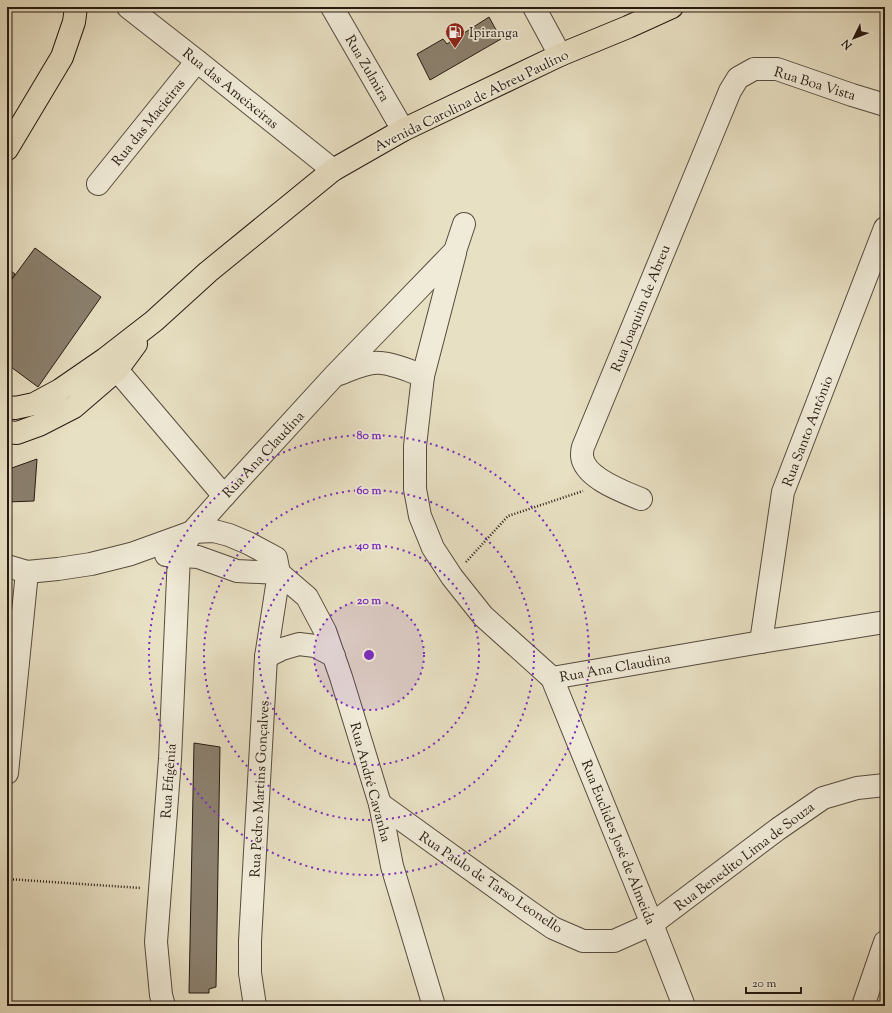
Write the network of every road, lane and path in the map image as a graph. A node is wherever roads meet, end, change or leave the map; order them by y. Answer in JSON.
{"nodes":[{"id":1,"x":76,"y":7,"type":"edge"},
{"id":2,"x":128,"y":7,"type":"edge"},
{"id":3,"x":332,"y":7,"type":"edge"},
{"id":4,"x":534,"y":7,"type":"edge"},
{"id":5,"x":672,"y":7,"type":"edge"},
{"id":6,"x":560,"y":55,"type":"junction"},
{"id":7,"x":197,"y":61,"type":"junction"},
{"id":8,"x":730,"y":91,"type":"joint"},
{"id":9,"x":885,"y":105,"type":"edge"},
{"id":10,"x":403,"y":130,"type":"junction"},
{"id":11,"x":7,"y":149,"type":"edge"},
{"id":12,"x":333,"y":170,"type":"junction"},
{"id":13,"x":98,"y":184,"type":"dead end"},
{"id":14,"x":464,"y":224,"type":"dead end"},
{"id":15,"x":885,"y":228,"type":"edge"},
{"id":16,"x":455,"y":252,"type":"junction"},
{"id":17,"x":154,"y":321,"type":"junction"},
{"id":18,"x":117,"y":370,"type":"junction"},
{"id":19,"x":334,"y":376,"type":"junction"},
{"id":20,"x":423,"y":376,"type":"junction"},
{"id":21,"x":7,"y":407,"type":"edge"},
{"id":22,"x":7,"y":432,"type":"edge"},
{"id":23,"x":606,"y":483,"type":"junction"},
{"id":24,"x":224,"y":496,"type":"junction"},
{"id":25,"x":641,"y":499,"type":"dead end"},
{"id":26,"x":192,"y":532,"type":"junction"},
{"id":27,"x":131,"y":554,"type":"junction"},
{"id":28,"x":179,"y":555,"type":"junction"},
{"id":29,"x":17,"y":569,"type":"edge"},
{"id":30,"x":279,"y":573,"type":"junction"},
{"id":31,"x":452,"y":577,"type":"junction"},
{"id":32,"x":885,"y":622,"type":"edge"},
{"id":33,"x":761,"y":642,"type":"junction"},
{"id":34,"x":334,"y":656,"type":"junction"},
{"id":35,"x":266,"y":657,"type":"junction"},
{"id":36,"x":552,"y":678,"type":"junction"},
{"id":37,"x":7,"y":773,"type":"edge"},
{"id":38,"x":885,"y":785,"type":"edge"},
{"id":39,"x":380,"y":804,"type":"junction"},
{"id":40,"x":7,"y":879,"type":"edge"},
{"id":41,"x":159,"y":889,"type":"junction"},
{"id":42,"x":652,"y":924,"type":"junction"},
{"id":43,"x":885,"y":942,"type":"edge"},
{"id":44,"x":164,"y":1006,"type":"edge"},
{"id":45,"x":255,"y":1006,"type":"edge"},
{"id":46,"x":434,"y":1006,"type":"edge"},
{"id":47,"x":684,"y":1006,"type":"edge"},
{"id":48,"x":863,"y":1006,"type":"edge"}],
"edges":[{"from":1,"to":11,"type":"main road"},
{"from":2,"to":7,"type":"street","name":"Rua das Ameixeiras"},
{"from":3,"to":10,"type":"street","name":"Rua Zulmira"},
{"from":4,"to":6,"type":"street"},
{"from":5,"to":6,"type":"main road","name":"Avenida Carolina de Abreu Paulino"},
{"from":6,"to":10,"type":"main road","name":"Avenida Carolina de Abreu Paulino"},
{"from":7,"to":12,"type":"street","name":"Rua das Ameixeiras"},
{"from":7,"to":13,"type":"street","name":"Rua das Macieiras"},
{"from":8,"to":9,"type":"street","name":"Rua Boa Vista"},
{"from":8,"to":23,"type":"street","name":"Rua Joaquim de Abreu"},
{"from":10,"to":12,"type":"main road","name":"Avenida Carolina de Abreu Paulino"},
{"from":12,"to":17,"type":"main road","name":"Avenida Carolina de Abreu Paulino"},
{"from":14,"to":16,"type":"street","name":"Rua Ana Claudina"},
{"from":15,"to":33,"type":"street","name":"Rua Santo Antônio"},
{"from":16,"to":19,"type":"street","name":"Rua Ana Claudina"},
{"from":16,"to":20,"type":"street","name":"Rua Ana Claudina"},
{"from":17,"to":18,"type":"main road","name":"Avenida Carolina de Abreu Paulino"},
{"from":17,"to":21,"type":"main road","name":"Avenida Carolina de Abreu Paulino"},
{"from":18,"to":22,"type":"main road","name":"Avenida Carolina de Abreu Paulino"},
{"from":18,"to":24,"type":"street"},
{"from":19,"to":20,"type":"street","name":"Rua Ana Claudina"},
{"from":19,"to":24,"type":"street","name":"Rua Ana Claudina"},
{"from":20,"to":31,"type":"street","name":"Rua Ana Claudina"},
{"from":23,"to":25,"type":"street","name":"Rua Joaquim de Abreu"},
{"from":23,"to":31,"type":"path"},
{"from":24,"to":26,"type":"street","name":"Rua Ana Claudina"},
{"from":26,"to":27,"type":"street","name":"Rua André Cavanha"},
{"from":26,"to":28,"type":"street","name":"Rua Ana Claudina"},
{"from":26,"to":30,"type":"street","name":"Rua André Cavanha"},
{"from":27,"to":28,"type":"street","name":"Rua André Cavanha"},
{"from":27,"to":29,"type":"street","name":"Rua André Cavanha"},
{"from":28,"to":30,"type":"street","name":"Rua André Cavanha"},
{"from":28,"to":41,"type":"street","name":"Rua Efigênia"},
{"from":29,"to":37,"type":"street"},
{"from":30,"to":34,"type":"street","name":"Rua André Cavanha"},
{"from":30,"to":35,"type":"street","name":"Rua Pedro Martins Gonçalves"},
{"from":31,"to":36,"type":"street","name":"Rua Ana Claudina"},
{"from":32,"to":33,"type":"street","name":"Rua Ana Claudina"},
{"from":33,"to":36,"type":"street","name":"Rua Ana Claudina"},
{"from":34,"to":35,"type":"street"},
{"from":34,"to":39,"type":"street","name":"Rua André Cavanha"},
{"from":35,"to":45,"type":"street","name":"Rua Pedro Martins Gonçalves"},
{"from":36,"to":42,"type":"street","name":"Rua Euclides José de Almeida"},
{"from":38,"to":42,"type":"street","name":"Rua Benedito Lima de Souza"},
{"from":39,"to":42,"type":"street","name":"Rua Paulo de Tarso Leonello"},
{"from":39,"to":46,"type":"street","name":"Rua André Cavanha"},
{"from":40,"to":41,"type":"path"},
{"from":41,"to":44,"type":"street","name":"Rua Efigênia"},
{"from":42,"to":47,"type":"street","name":"Rua Euclides José de Almeida"},
{"from":43,"to":48,"type":"street"}]}
